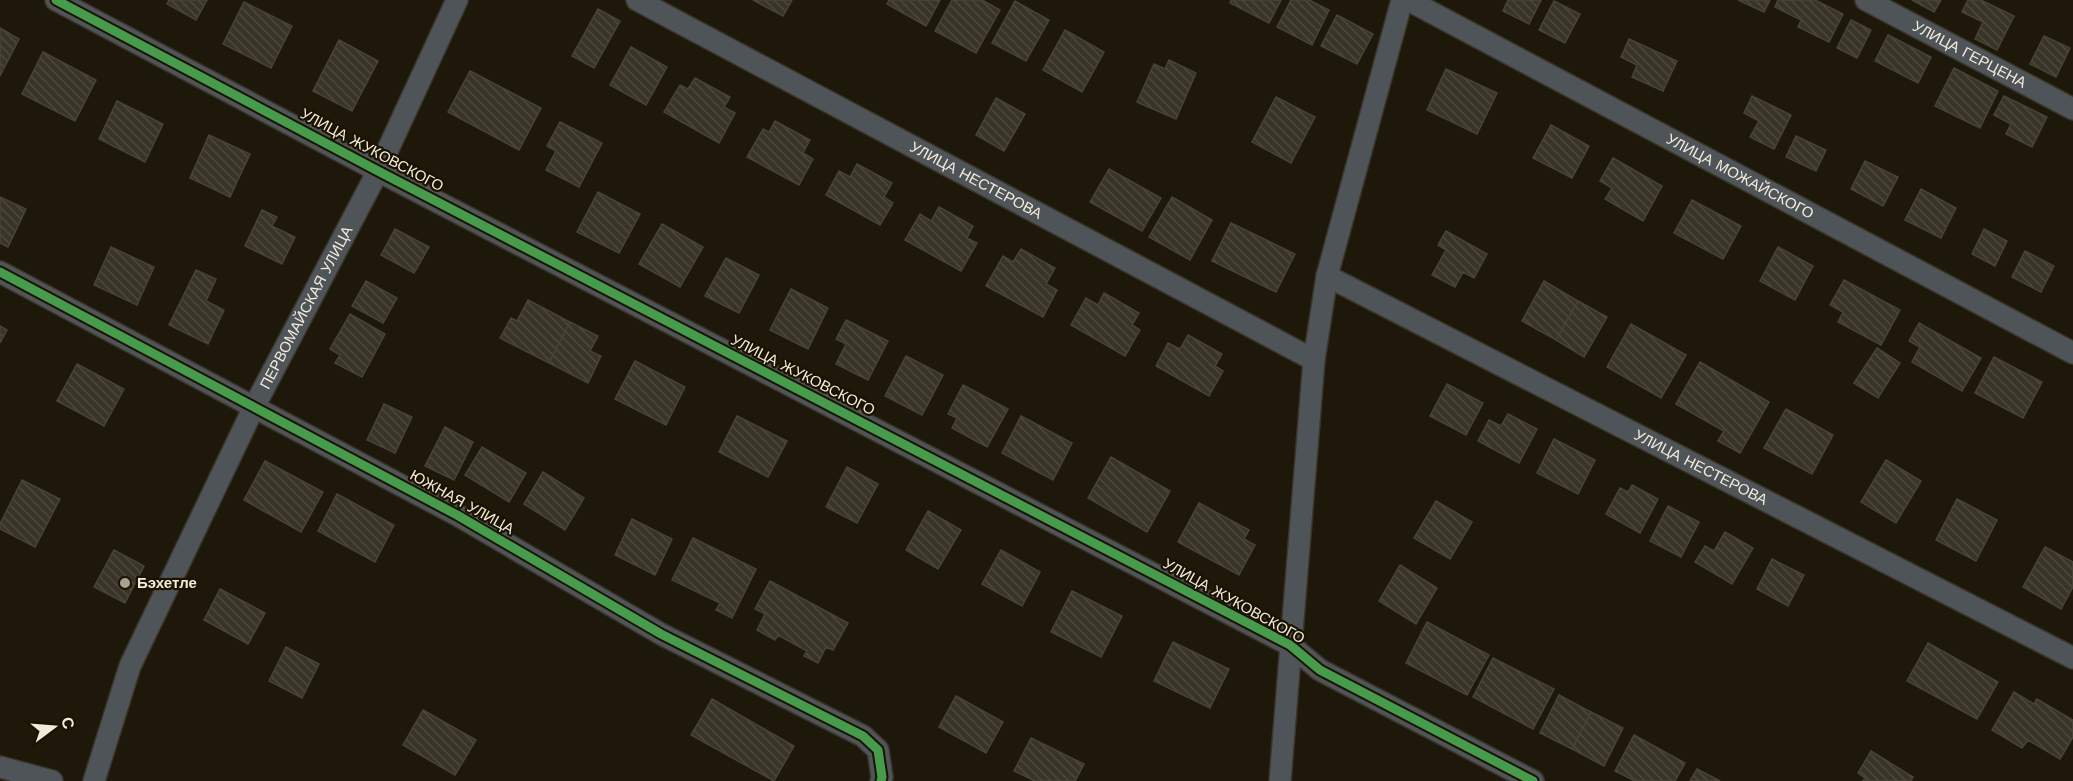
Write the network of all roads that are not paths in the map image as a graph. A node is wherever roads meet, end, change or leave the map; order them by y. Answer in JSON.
{"nodes":[{"id":1,"x":56,"y":0,"type":"edge"},
{"id":2,"x":457,"y":0,"type":"edge"},
{"id":3,"x":637,"y":0,"type":"edge"},
{"id":4,"x":1402,"y":0,"type":"edge"},
{"id":5,"x":1408,"y":0,"type":"edge"},
{"id":6,"x":1866,"y":0,"type":"edge"},
{"id":7,"x":2073,"y":109,"type":"edge"},
{"id":8,"x":378,"y":171,"type":"junction"},
{"id":9,"x":0,"y":272,"type":"edge"},
{"id":10,"x":1327,"y":276,"type":"junction"},
{"id":11,"x":2073,"y":353,"type":"edge"},
{"id":12,"x":1314,"y":360,"type":"junction"},
{"id":13,"x":254,"y":407,"type":"junction"},
{"id":14,"x":1290,"y":645,"type":"junction"},
{"id":15,"x":2073,"y":658,"type":"edge"},
{"id":16,"x":0,"y":767,"type":"edge"},
{"id":17,"x":52,"y":781,"type":"edge"},
{"id":18,"x":94,"y":781,"type":"edge"},
{"id":19,"x":881,"y":781,"type":"edge"},
{"id":20,"x":1280,"y":781,"type":"edge"},
{"id":21,"x":1533,"y":781,"type":"edge"}],
"edges":[{"from":1,"to":8,"type":"street","name":"УЛИЦА ЖУКОВСКОГО"},
{"from":2,"to":8,"type":"street","name":"ПЕРВОМАЙСКАЯ УЛИЦА"},
{"from":3,"to":12,"type":"street","name":"УЛИЦА НЕСТЕРОВА"},
{"from":4,"to":10,"type":"street"},
{"from":5,"to":11,"type":"street","name":"УЛИЦА МОЖАЙСКОГО"},
{"from":6,"to":7,"type":"street","name":"УЛИЦА ГЕРЦЕНА"},
{"from":8,"to":13,"type":"street","name":"ПЕРВОМАЙСКАЯ УЛИЦА"},
{"from":8,"to":14,"type":"street","name":"УЛИЦА ЖУКОВСКОГО"},
{"from":9,"to":13,"type":"street","name":"ЮЖНАЯ УЛИЦА"},
{"from":10,"to":12,"type":"street"},
{"from":10,"to":15,"type":"street","name":"УЛИЦА НЕСТЕРОВА"},
{"from":12,"to":14,"type":"street"},
{"from":13,"to":18,"type":"street","name":"ПЕРВОМАЙСКАЯ УЛИЦА"},
{"from":13,"to":19,"type":"street","name":"ЮЖНАЯ УЛИЦА"},
{"from":14,"to":20,"type":"street"},
{"from":14,"to":21,"type":"street","name":"УЛИЦА ЖУКОВСКОГО"},
{"from":16,"to":17,"type":"street"}]}
